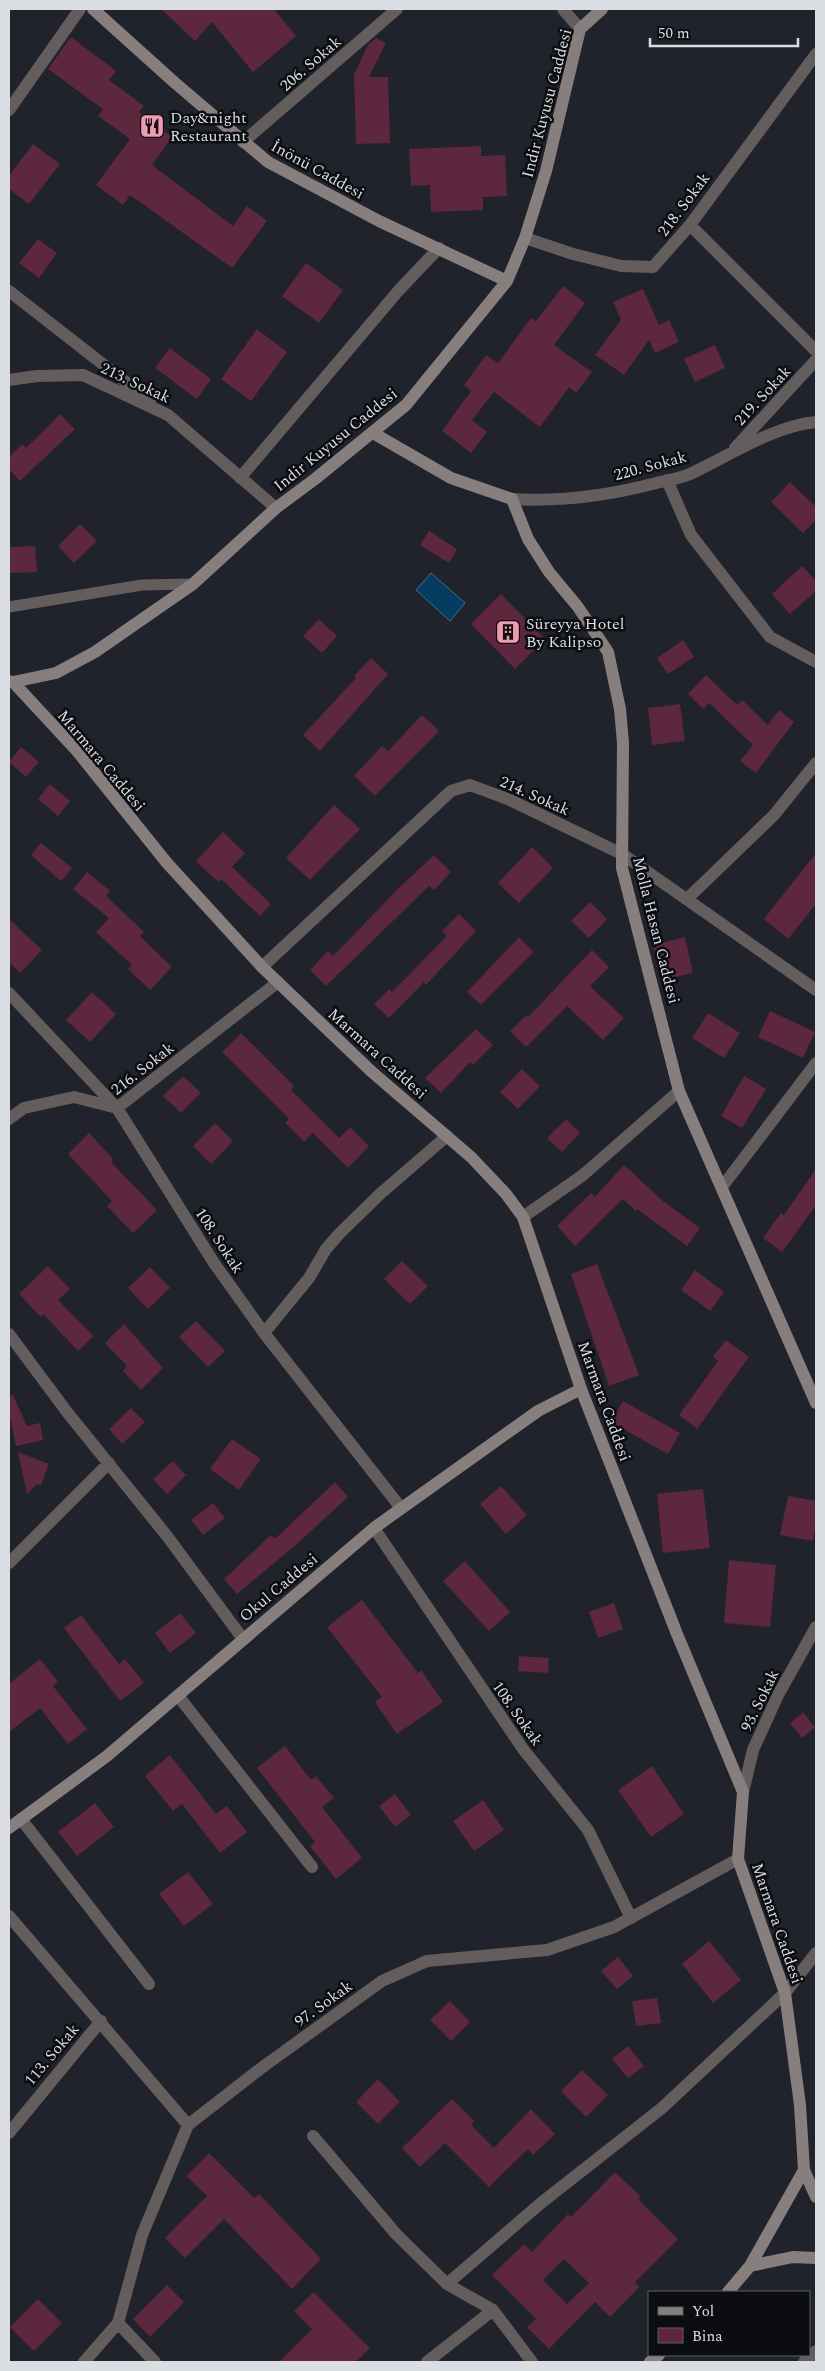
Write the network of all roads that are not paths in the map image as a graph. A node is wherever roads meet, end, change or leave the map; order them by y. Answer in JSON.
{"nodes":[{"id":1,"x":80,"y":9,"type":"edge"},
{"id":2,"x":93,"y":9,"type":"edge"},
{"id":3,"x":397,"y":9,"type":"edge"},
{"id":4,"x":563,"y":9,"type":"edge"},
{"id":5,"x":602,"y":9,"type":"edge"},
{"id":6,"x":580,"y":29,"type":"junction"},
{"id":7,"x":816,"y":54,"type":"edge"},
{"id":8,"x":9,"y":110,"type":"edge"},
{"id":9,"x":243,"y":142,"type":"junction"},
{"id":10,"x":690,"y":225,"type":"junction"},
{"id":11,"x":525,"y":238,"type":"junction"},
{"id":12,"x":439,"y":248,"type":"junction"},
{"id":13,"x":506,"y":281,"type":"junction"},
{"id":14,"x":9,"y":291,"type":"edge"},
{"id":15,"x":816,"y":351,"type":"edge"},
{"id":16,"x":816,"y":360,"type":"edge"},
{"id":17,"x":9,"y":380,"type":"edge"},
{"id":18,"x":168,"y":415,"type":"junction"},
{"id":19,"x":816,"y":422,"type":"edge"},
{"id":20,"x":373,"y":432,"type":"junction"},
{"id":21,"x":732,"y":452,"type":"junction"},
{"id":22,"x":240,"y":478,"type":"junction"},
{"id":23,"x":667,"y":480,"type":"junction"},
{"id":24,"x":512,"y":499,"type":"junction"},
{"id":25,"x":276,"y":508,"type":"junction"},
{"id":26,"x":193,"y":584,"type":"junction"},
{"id":27,"x":9,"y":607,"type":"edge"},
{"id":28,"x":816,"y":662,"type":"edge"},
{"id":29,"x":11,"y":682,"type":"edge"},
{"id":30,"x":816,"y":763,"type":"edge"},
{"id":31,"x":622,"y":854,"type":"junction"},
{"id":32,"x":688,"y":898,"type":"junction"},
{"id":33,"x":262,"y":967,"type":"junction"},
{"id":34,"x":278,"y":982,"type":"junction"},
{"id":35,"x":816,"y":990,"type":"edge"},
{"id":36,"x":9,"y":993,"type":"edge"},
{"id":37,"x":816,"y":1063,"type":"edge"},
{"id":38,"x":679,"y":1091,"type":"junction"},
{"id":39,"x":117,"y":1108,"type":"junction"},
{"id":40,"x":9,"y":1119,"type":"edge"},
{"id":41,"x":447,"y":1136,"type":"junction"},
{"id":42,"x":722,"y":1187,"type":"junction"},
{"id":43,"x":523,"y":1217,"type":"junction"},
{"id":44,"x":264,"y":1332,"type":"junction"},
{"id":45,"x":11,"y":1343,"type":"edge"},
{"id":46,"x":581,"y":1389,"type":"junction"},
{"id":47,"x":816,"y":1403,"type":"edge"},
{"id":48,"x":109,"y":1463,"type":"junction"},
{"id":49,"x":401,"y":1508,"type":"junction"},
{"id":50,"x":374,"y":1528,"type":"junction"},
{"id":51,"x":9,"y":1563,"type":"edge"},
{"id":52,"x":816,"y":1627,"type":"edge"},
{"id":53,"x":242,"y":1639,"type":"junction"},
{"id":54,"x":179,"y":1697,"type":"junction"},
{"id":55,"x":743,"y":1792,"type":"junction"},
{"id":56,"x":21,"y":1819,"type":"junction"},
{"id":57,"x":9,"y":1828,"type":"edge"},
{"id":58,"x":738,"y":1859,"type":"junction"},
{"id":59,"x":312,"y":1867,"type":"dead end"},
{"id":60,"x":9,"y":1916,"type":"edge"},
{"id":61,"x":631,"y":1918,"type":"junction"},
{"id":62,"x":816,"y":1953,"type":"edge"},
{"id":63,"x":150,"y":1984,"type":"dead end"},
{"id":64,"x":785,"y":1993,"type":"junction"},
{"id":65,"x":101,"y":2021,"type":"junction"},
{"id":66,"x":188,"y":2125,"type":"junction"},
{"id":67,"x":9,"y":2133,"type":"edge"},
{"id":68,"x":313,"y":2136,"type":"dead end"},
{"id":69,"x":804,"y":2170,"type":"junction"},
{"id":70,"x":816,"y":2197,"type":"edge"},
{"id":71,"x":816,"y":2258,"type":"edge"},
{"id":72,"x":750,"y":2266,"type":"junction"},
{"id":73,"x":447,"y":2284,"type":"junction"},
{"id":74,"x":729,"y":2291,"type":"edge"},
{"id":75,"x":493,"y":2310,"type":"junction"},
{"id":76,"x":118,"y":2324,"type":"junction"},
{"id":77,"x":816,"y":2351,"type":"edge"},
{"id":78,"x":84,"y":2362,"type":"edge"},
{"id":79,"x":155,"y":2362,"type":"edge"},
{"id":80,"x":427,"y":2362,"type":"edge"},
{"id":81,"x":532,"y":2362,"type":"edge"},
{"id":82,"x":804,"y":2362,"type":"edge"}],
"edges":[{"from":1,"to":8,"type":"street"},
{"from":2,"to":9,"type":"street","name":"İnönü Caddesi"},
{"from":3,"to":9,"type":"street","name":"206. Sokak"},
{"from":4,"to":6,"type":"street"},
{"from":5,"to":6,"type":"street","name":"Indir Kuyusu Caddesi"},
{"from":6,"to":11,"type":"street","name":"Indir Kuyusu Caddesi"},
{"from":7,"to":10,"type":"street","name":"218. Sokak"},
{"from":9,"to":12,"type":"street","name":"İnönü Caddesi"},
{"from":10,"to":11,"type":"street","name":"218. Sokak"},
{"from":10,"to":15,"type":"street"},
{"from":11,"to":13,"type":"street","name":"Indir Kuyusu Caddesi"},
{"from":12,"to":13,"type":"street","name":"İnönü Caddesi"},
{"from":12,"to":22,"type":"street"},
{"from":13,"to":20,"type":"street","name":"Indir Kuyusu Caddesi"},
{"from":14,"to":18,"type":"street"},
{"from":16,"to":21,"type":"street","name":"219. Sokak"},
{"from":17,"to":18,"type":"street","name":"213. Sokak"},
{"from":18,"to":22,"type":"street","name":"213. Sokak"},
{"from":19,"to":21,"type":"street","name":"220. Sokak"},
{"from":20,"to":24,"type":"street"},
{"from":20,"to":25,"type":"street","name":"Indir Kuyusu Caddesi"},
{"from":21,"to":23,"type":"street","name":"220. Sokak"},
{"from":22,"to":25,"type":"street","name":"213. Sokak"},
{"from":23,"to":24,"type":"street","name":"220. Sokak"},
{"from":23,"to":28,"type":"street"},
{"from":24,"to":31,"type":"street","name":"Molla Hasan Caddesi"},
{"from":25,"to":26,"type":"street","name":"Indir Kuyusu Caddesi"},
{"from":26,"to":27,"type":"lane"},
{"from":26,"to":29,"type":"street","name":"Indir Kuyusu Caddesi"},
{"from":29,"to":33,"type":"street","name":"Marmara Caddesi"},
{"from":30,"to":32,"type":"street"},
{"from":31,"to":32,"type":"street","name":"214. Sokak"},
{"from":31,"to":33,"type":"street","name":"214. Sokak"},
{"from":31,"to":38,"type":"street","name":"Molla Hasan Caddesi"},
{"from":32,"to":35,"type":"street","name":"214. Sokak"},
{"from":33,"to":34,"type":"street","name":"Marmara Caddesi"},
{"from":34,"to":39,"type":"street","name":"216. Sokak"},
{"from":34,"to":41,"type":"street","name":"Marmara Caddesi"},
{"from":36,"to":39,"type":"street","name":"108. Sokak"},
{"from":37,"to":42,"type":"street"},
{"from":38,"to":42,"type":"street","name":"Molla Hasan Caddesi"},
{"from":38,"to":43,"type":"street"},
{"from":39,"to":40,"type":"street","name":"216. Sokak"},
{"from":39,"to":44,"type":"street","name":"108. Sokak"},
{"from":41,"to":43,"type":"street","name":"Marmara Caddesi"},
{"from":41,"to":44,"type":"street"},
{"from":42,"to":47,"type":"street","name":"Molla Hasan Caddesi"},
{"from":43,"to":46,"type":"street","name":"Marmara Caddesi"},
{"from":44,"to":49,"type":"street","name":"108. Sokak"},
{"from":45,"to":48,"type":"street"},
{"from":46,"to":49,"type":"street","name":"Okul Caddesi"},
{"from":46,"to":55,"type":"street","name":"Marmara Caddesi"},
{"from":48,"to":51,"type":"street"},
{"from":48,"to":53,"type":"street"},
{"from":49,"to":50,"type":"street","name":"Okul Caddesi"},
{"from":50,"to":53,"type":"street","name":"Okul Caddesi"},
{"from":50,"to":61,"type":"street","name":"108. Sokak"},
{"from":52,"to":55,"type":"street","name":"93. Sokak"},
{"from":53,"to":54,"type":"street","name":"Okul Caddesi"},
{"from":54,"to":56,"type":"street","name":"Okul Caddesi"},
{"from":54,"to":59,"type":"street"},
{"from":55,"to":58,"type":"street","name":"Marmara Caddesi"},
{"from":56,"to":57,"type":"street","name":"Okul Caddesi"},
{"from":56,"to":63,"type":"street"},
{"from":58,"to":61,"type":"street","name":"97. Sokak"},
{"from":58,"to":64,"type":"street","name":"Marmara Caddesi"},
{"from":60,"to":65,"type":"street"},
{"from":61,"to":66,"type":"street","name":"97. Sokak"},
{"from":62,"to":64,"type":"street"},
{"from":64,"to":69,"type":"street","name":"Marmara Caddesi"},
{"from":64,"to":73,"type":"street"},
{"from":65,"to":66,"type":"street"},
{"from":65,"to":67,"type":"street","name":"113. Sokak"},
{"from":66,"to":76,"type":"street","name":"97. Sokak"},
{"from":68,"to":73,"type":"street"},
{"from":69,"to":70,"type":"street"},
{"from":69,"to":72,"type":"street"},
{"from":71,"to":72,"type":"street"},
{"from":72,"to":74,"type":"street"},
{"from":73,"to":75,"type":"street"},
{"from":75,"to":80,"type":"street"},
{"from":75,"to":81,"type":"street"},
{"from":76,"to":78,"type":"street","name":"97. Sokak"},
{"from":76,"to":79,"type":"street"},
{"from":77,"to":82,"type":"street"}]}
